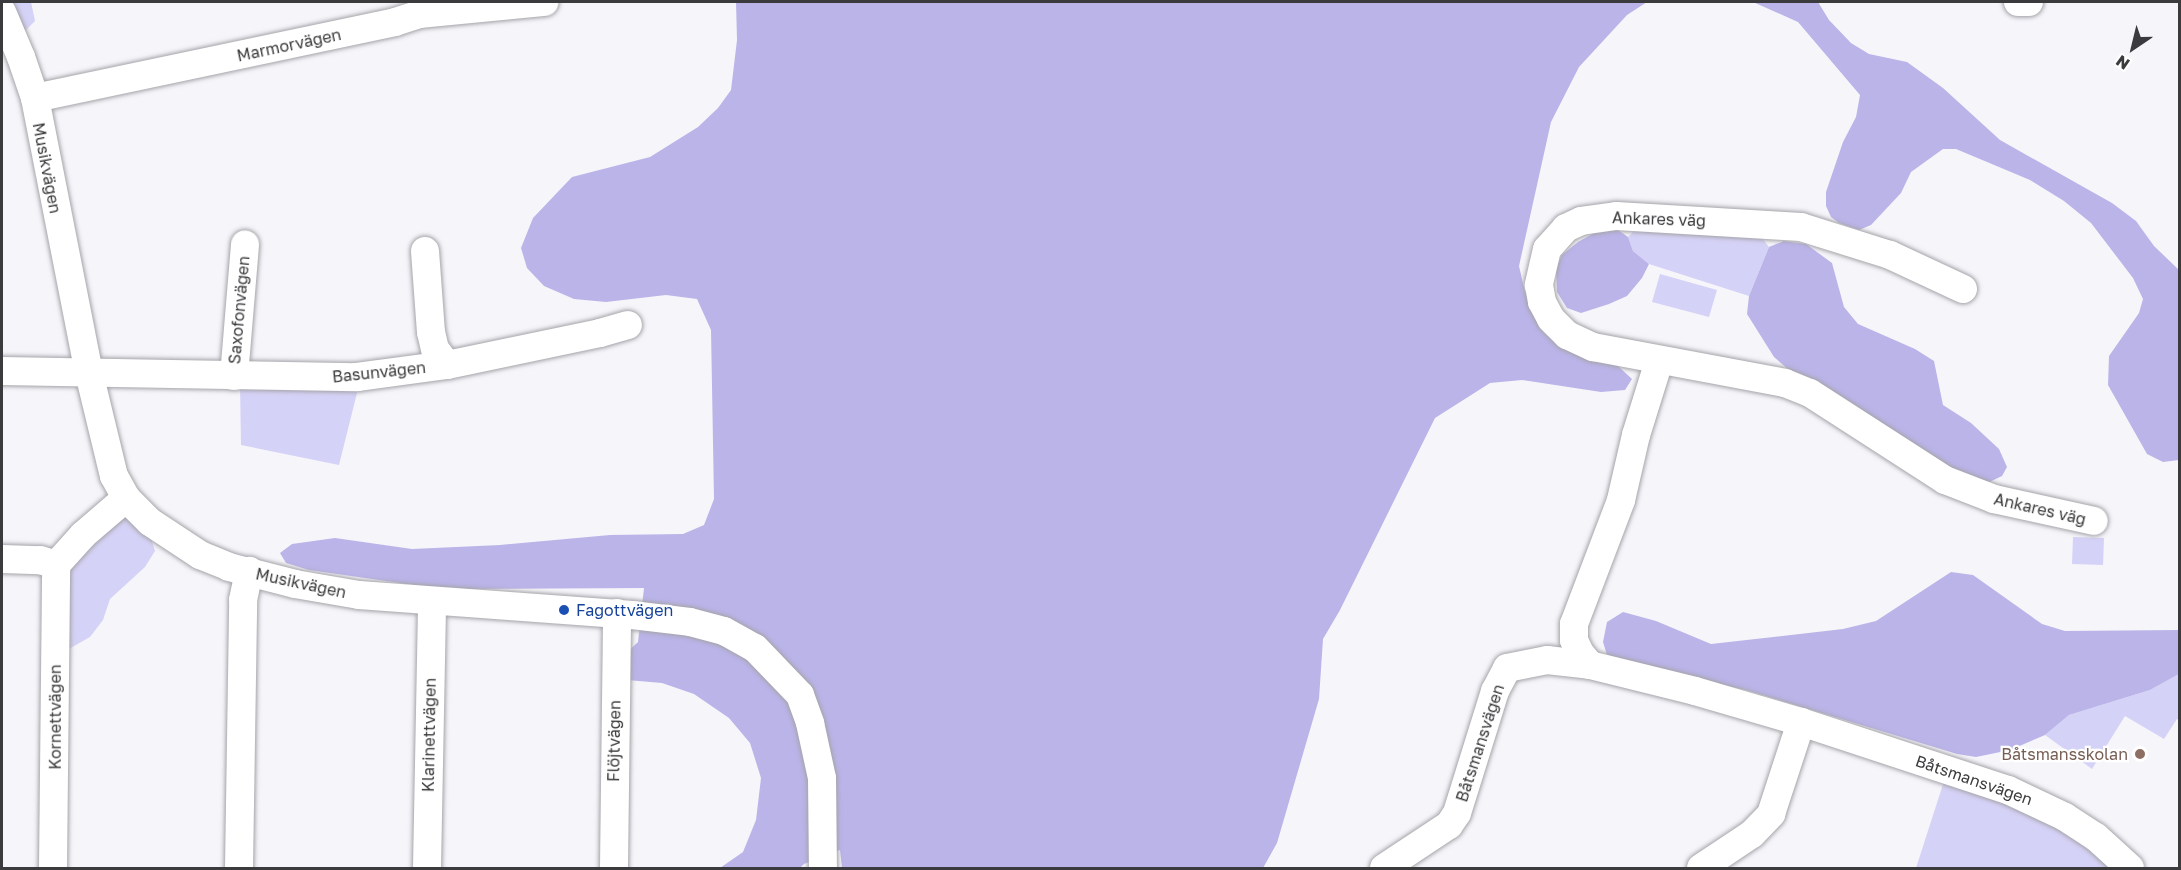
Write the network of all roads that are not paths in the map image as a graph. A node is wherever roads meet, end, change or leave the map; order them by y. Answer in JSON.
{"nodes":[{"id":1,"x":544,"y":2,"type":"edge"},
{"id":2,"x":2018,"y":2,"type":"edge"},
{"id":3,"x":2029,"y":2,"type":"edge"},
{"id":4,"x":2,"y":12,"type":"edge"},
{"id":5,"x":35,"y":98,"type":"junction"},
{"id":6,"x":245,"y":244,"type":"dead end"},
{"id":7,"x":425,"y":251,"type":"dead end"},
{"id":8,"x":1963,"y":289,"type":"dead end"},
{"id":9,"x":628,"y":324,"type":"dead end"},
{"id":10,"x":1659,"y":361,"type":"junction"},
{"id":11,"x":447,"y":364,"type":"junction"},
{"id":12,"x":2,"y":371,"type":"edge"},
{"id":13,"x":89,"y":373,"type":"junction"},
{"id":14,"x":234,"y":376,"type":"junction"},
{"id":15,"x":126,"y":498,"type":"junction"},
{"id":16,"x":2094,"y":521,"type":"dead end"},
{"id":17,"x":2,"y":559,"type":"edge"},
{"id":18,"x":56,"y":565,"type":"junction"},
{"id":19,"x":249,"y":571,"type":"junction"},
{"id":20,"x":432,"y":601,"type":"junction"},
{"id":21,"x":617,"y":613,"type":"junction"},
{"id":22,"x":1590,"y":665,"type":"junction"},
{"id":23,"x":1801,"y":722,"type":"junction"},
{"id":24,"x":53,"y":868,"type":"edge"},
{"id":25,"x":239,"y":868,"type":"edge"},
{"id":26,"x":427,"y":868,"type":"edge"},
{"id":27,"x":614,"y":868,"type":"edge"},
{"id":28,"x":824,"y":868,"type":"edge"},
{"id":29,"x":1384,"y":868,"type":"edge"},
{"id":30,"x":1701,"y":868,"type":"edge"},
{"id":31,"x":2130,"y":868,"type":"edge"}],
"edges":[{"from":1,"to":5,"type":"street","name":"Marmorvägen"},
{"from":2,"to":3,"type":"street"},
{"from":4,"to":5,"type":"street","name":"Musikvägen"},
{"from":5,"to":13,"type":"street","name":"Musikvägen"},
{"from":6,"to":14,"type":"street","name":"Saxofonvägen"},
{"from":7,"to":11,"type":"street"},
{"from":8,"to":10,"type":"street","name":"Ankares väg"},
{"from":9,"to":11,"type":"street","name":"Basunvägen"},
{"from":10,"to":16,"type":"street","name":"Ankares väg"},
{"from":10,"to":22,"type":"street"},
{"from":11,"to":14,"type":"street","name":"Basunvägen"},
{"from":12,"to":13,"type":"street","name":"Basunvägen"},
{"from":13,"to":14,"type":"street","name":"Basunvägen"},
{"from":13,"to":15,"type":"street","name":"Musikvägen"},
{"from":15,"to":18,"type":"street"},
{"from":15,"to":19,"type":"street","name":"Musikvägen"},
{"from":17,"to":18,"type":"street"},
{"from":18,"to":24,"type":"street","name":"Kornettvägen"},
{"from":19,"to":20,"type":"street","name":"Musikvägen"},
{"from":19,"to":25,"type":"street"},
{"from":20,"to":21,"type":"street","name":"Musikvägen"},
{"from":20,"to":26,"type":"street","name":"Klarinettvägen"},
{"from":21,"to":27,"type":"street","name":"Flöjtvägen"},
{"from":21,"to":28,"type":"street","name":"Musikvägen"},
{"from":22,"to":23,"type":"street","name":"Båtsmansvägen"},
{"from":22,"to":29,"type":"street","name":"Båtsmansvägen"},
{"from":23,"to":30,"type":"street"},
{"from":23,"to":31,"type":"street","name":"Båtsmansvägen"}]}
